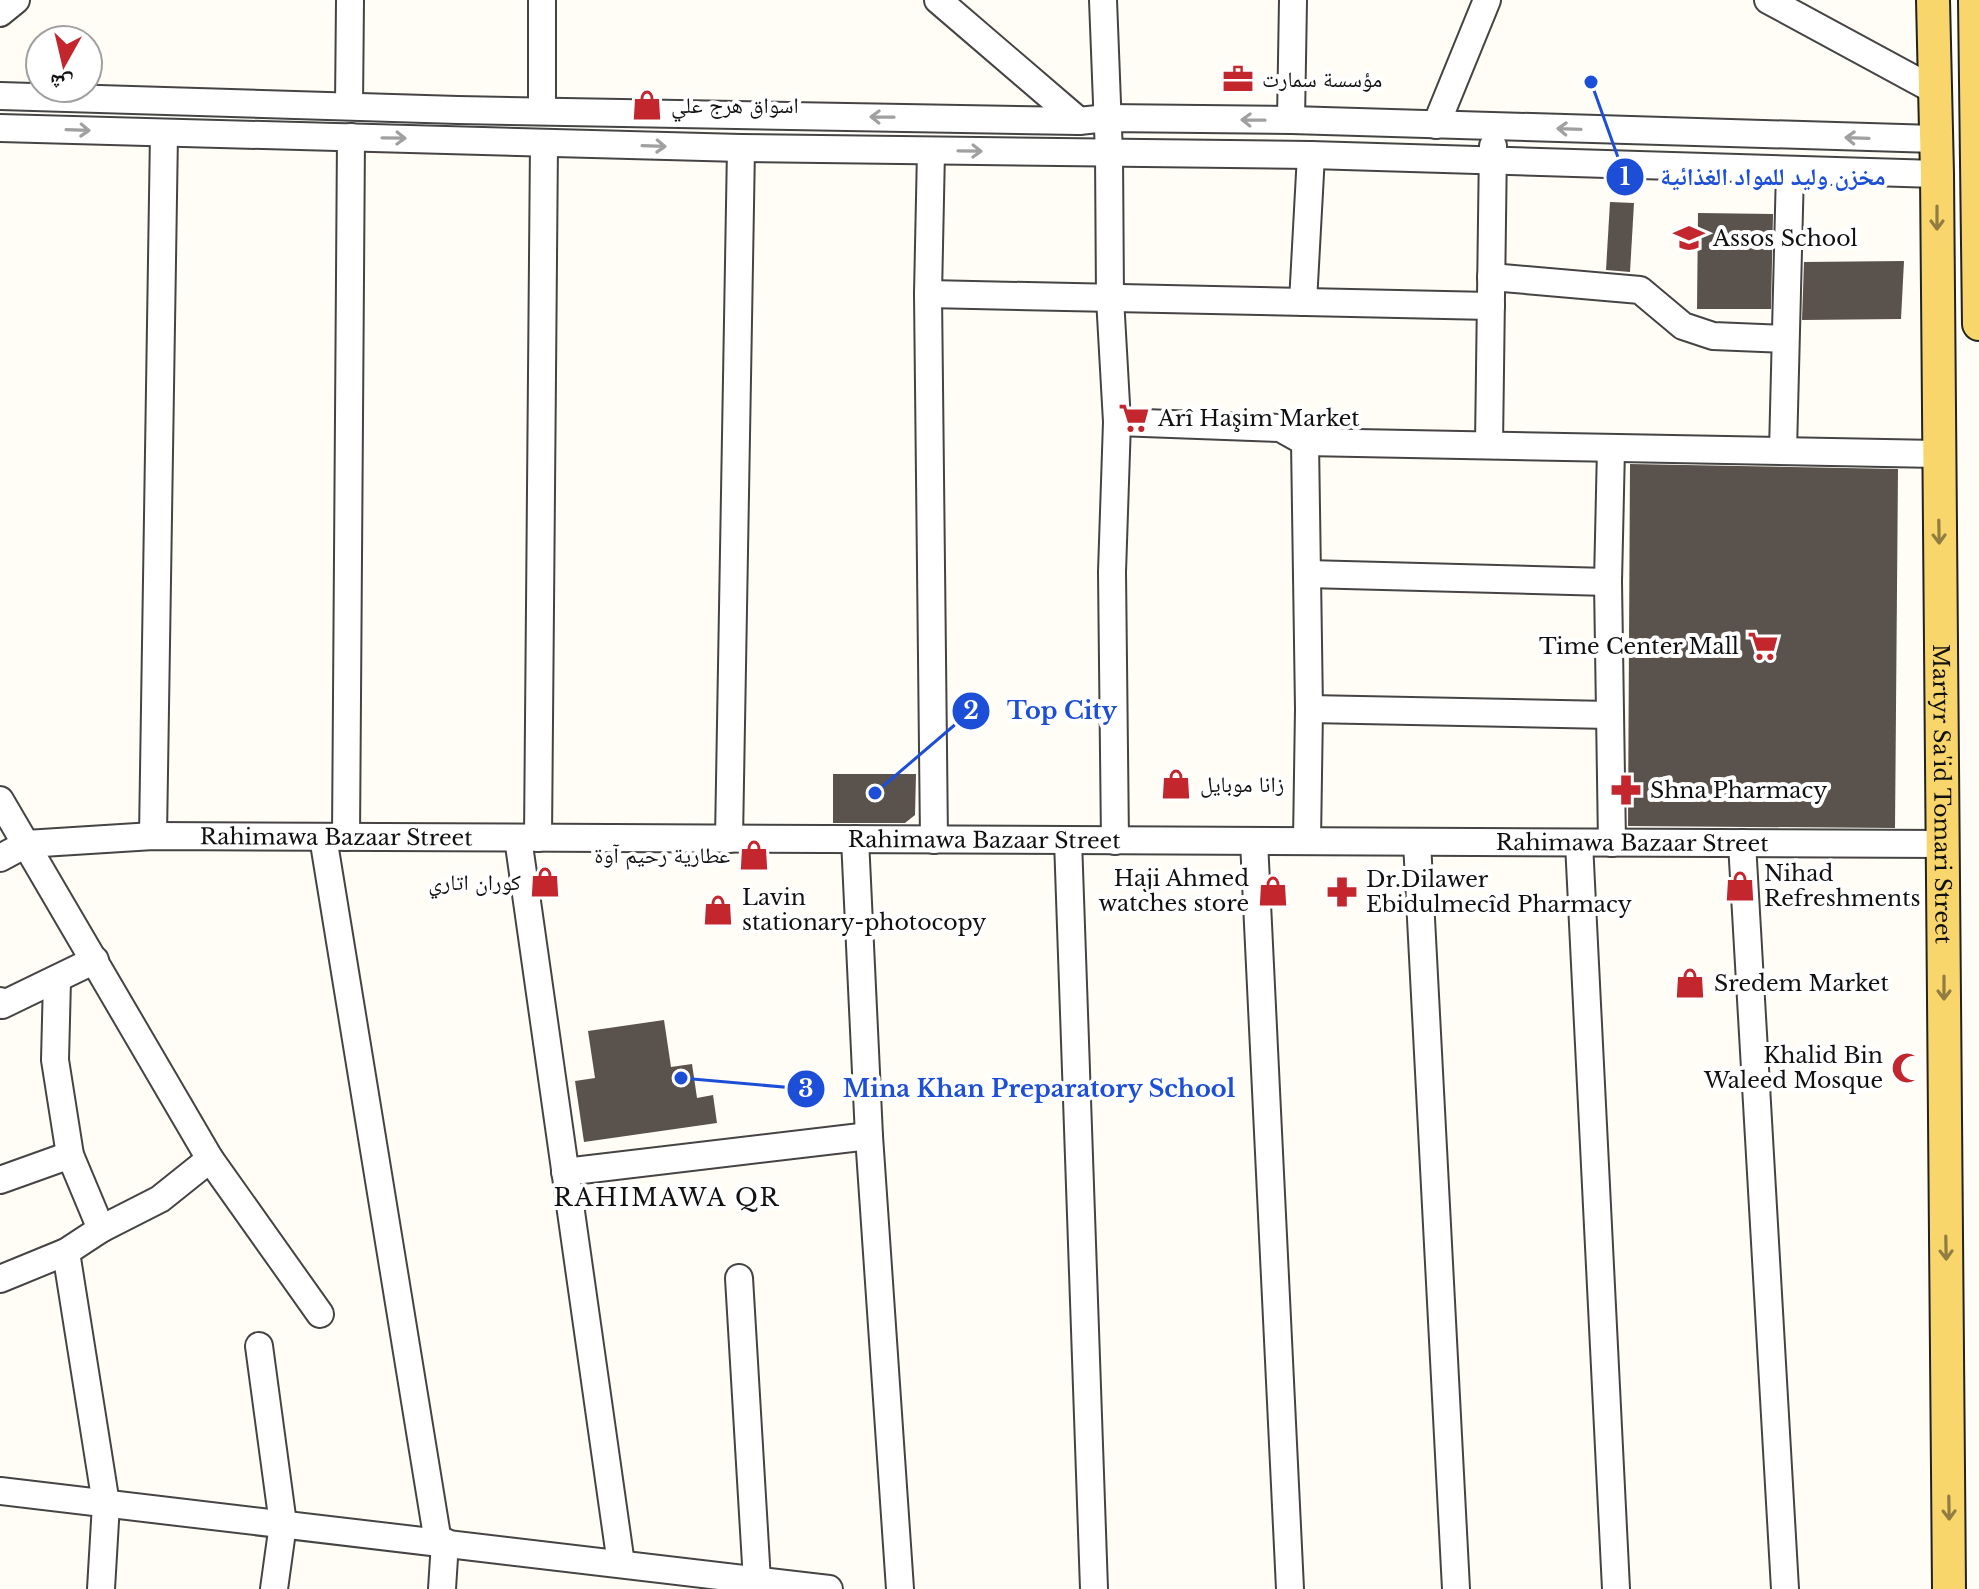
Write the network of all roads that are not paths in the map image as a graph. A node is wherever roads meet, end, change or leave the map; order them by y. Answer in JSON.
{"nodes":[{"id":1,"x":16,"y":0,"type":"edge"},
{"id":2,"x":350,"y":0,"type":"edge"},
{"id":3,"x":542,"y":0,"type":"edge"},
{"id":4,"x":938,"y":0,"type":"edge"},
{"id":5,"x":1103,"y":0,"type":"edge"},
{"id":6,"x":1293,"y":0,"type":"edge"},
{"id":7,"x":1487,"y":0,"type":"edge"},
{"id":8,"x":1768,"y":0,"type":"edge"},
{"id":9,"x":1933,"y":0,"type":"edge"},
{"id":10,"x":1975,"y":0,"type":"edge"},
{"id":11,"x":0,"y":13,"type":"edge"},
{"id":12,"x":1934,"y":90,"type":"junction"},
{"id":13,"x":0,"y":96,"type":"edge"},
{"id":14,"x":349,"y":106,"type":"junction"},
{"id":15,"x":542,"y":109,"type":"junction"},
{"id":16,"x":458,"y":110,"type":"junction"},
{"id":17,"x":1107,"y":118,"type":"junction"},
{"id":18,"x":1291,"y":120,"type":"junction"},
{"id":19,"x":1079,"y":121,"type":"junction"},
{"id":20,"x":1436,"y":125,"type":"junction"},
{"id":21,"x":1492,"y":126,"type":"junction"},
{"id":22,"x":0,"y":128,"type":"edge"},
{"id":23,"x":164,"y":133,"type":"junction"},
{"id":24,"x":351,"y":137,"type":"junction"},
{"id":25,"x":460,"y":139,"type":"junction"},
{"id":26,"x":1902,"y":139,"type":"junction"},
{"id":27,"x":1935,"y":139,"type":"junction"},
{"id":28,"x":544,"y":143,"type":"junction"},
{"id":29,"x":1978,"y":146,"type":"edge"},
{"id":30,"x":741,"y":148,"type":"junction"},
{"id":31,"x":931,"y":151,"type":"junction"},
{"id":32,"x":1109,"y":154,"type":"junction"},
{"id":33,"x":1311,"y":155,"type":"junction"},
{"id":34,"x":1494,"y":161,"type":"junction"},
{"id":35,"x":1790,"y":170,"type":"junction"},
{"id":36,"x":1905,"y":174,"type":"junction"},
{"id":37,"x":1937,"y":174,"type":"junction"},
{"id":38,"x":1491,"y":277,"type":"junction"},
{"id":39,"x":928,"y":294,"type":"junction"},
{"id":40,"x":1110,"y":298,"type":"junction"},
{"id":41,"x":1303,"y":302,"type":"junction"},
{"id":42,"x":1491,"y":306,"type":"junction"},
{"id":43,"x":1979,"y":324,"type":"edge"},
{"id":44,"x":1785,"y":339,"type":"junction"},
{"id":45,"x":1117,"y":422,"type":"junction"},
{"id":46,"x":1305,"y":442,"type":"junction"},
{"id":47,"x":1489,"y":445,"type":"junction"},
{"id":48,"x":1611,"y":448,"type":"junction"},
{"id":49,"x":1783,"y":451,"type":"junction"},
{"id":50,"x":1938,"y":454,"type":"junction"},
{"id":51,"x":1307,"y":574,"type":"junction"},
{"id":52,"x":1608,"y":582,"type":"junction"},
{"id":53,"x":1309,"y":709,"type":"junction"},
{"id":54,"x":1610,"y":715,"type":"junction"},
{"id":55,"x":0,"y":800,"type":"edge"},
{"id":56,"x":153,"y":836,"type":"junction"},
{"id":57,"x":335,"y":837,"type":"junction"},
{"id":58,"x":528,"y":838,"type":"junction"},
{"id":59,"x":729,"y":839,"type":"junction"},
{"id":60,"x":855,"y":839,"type":"junction"},
{"id":61,"x":934,"y":840,"type":"junction"},
{"id":62,"x":1068,"y":840,"type":"junction"},
{"id":63,"x":1115,"y":841,"type":"junction"},
{"id":64,"x":1254,"y":841,"type":"junction"},
{"id":65,"x":1307,"y":841,"type":"junction"},
{"id":66,"x":1417,"y":842,"type":"junction"},
{"id":67,"x":1579,"y":843,"type":"junction"},
{"id":68,"x":1612,"y":843,"type":"junction"},
{"id":69,"x":1742,"y":843,"type":"junction"},
{"id":70,"x":26,"y":844,"type":"junction"},
{"id":71,"x":1943,"y":844,"type":"junction"},
{"id":72,"x":0,"y":858,"type":"edge"},
{"id":73,"x":95,"y":960,"type":"junction"},
{"id":74,"x":57,"y":980,"type":"junction"},
{"id":75,"x":1,"y":1004,"type":"edge"},
{"id":76,"x":869,"y":1136,"type":"junction"},
{"id":77,"x":70,"y":1155,"type":"junction"},
{"id":78,"x":210,"y":1159,"type":"junction"},
{"id":79,"x":565,"y":1172,"type":"junction"},
{"id":80,"x":0,"y":1180,"type":"edge"},
{"id":81,"x":101,"y":1229,"type":"junction"},
{"id":82,"x":66,"y":1252,"type":"junction"},
{"id":83,"x":739,"y":1278,"type":"dead end"},
{"id":84,"x":0,"y":1279,"type":"edge"},
{"id":85,"x":320,"y":1314,"type":"dead end"},
{"id":86,"x":259,"y":1346,"type":"dead end"},
{"id":87,"x":0,"y":1491,"type":"edge"},
{"id":88,"x":106,"y":1504,"type":"junction"},
{"id":89,"x":283,"y":1524,"type":"junction"},
{"id":90,"x":441,"y":1542,"type":"junction"},
{"id":91,"x":630,"y":1573,"type":"edge"},
{"id":92,"x":770,"y":1584,"type":"edge"},
{"id":93,"x":101,"y":1589,"type":"edge"},
{"id":94,"x":274,"y":1589,"type":"edge"},
{"id":95,"x":442,"y":1589,"type":"edge"},
{"id":96,"x":829,"y":1589,"type":"edge"},
{"id":97,"x":900,"y":1589,"type":"edge"},
{"id":98,"x":1094,"y":1589,"type":"edge"},
{"id":99,"x":1290,"y":1589,"type":"edge"},
{"id":100,"x":1456,"y":1589,"type":"edge"},
{"id":101,"x":1616,"y":1589,"type":"edge"},
{"id":102,"x":1785,"y":1589,"type":"edge"},
{"id":103,"x":1949,"y":1589,"type":"edge"}],
"edges":[{"from":1,"to":11,"type":"street"},
{"from":2,"to":14,"type":"street"},
{"from":3,"to":15,"type":"street"},
{"from":4,"to":19,"type":"street"},
{"from":5,"to":17,"type":"street"},
{"from":6,"to":18,"type":"street"},
{"from":7,"to":20,"type":"street"},
{"from":8,"to":12,"type":"street"},
{"from":9,"to":12,"type":"main road","name":"Martyr Sa'id Tomari Street"},
{"from":10,"to":29,"type":"main road"},
{"from":12,"to":27,"type":"main road","name":"Martyr Sa'id Tomari Street"},
{"from":13,"to":14,"type":"street"},
{"from":14,"to":16,"type":"street"},
{"from":15,"to":16,"type":"street"},
{"from":19,"to":15,"type":"street","one_way":true},
{"from":16,"to":25,"type":"street"},
{"from":18,"to":17,"type":"street","one_way":true},
{"from":17,"to":19,"type":"street"},
{"from":17,"to":32,"type":"street"},
{"from":18,"to":20,"type":"street"},
{"from":20,"to":21,"type":"street"},
{"from":26,"to":21,"type":"street","one_way":true},
{"from":21,"to":34,"type":"street"},
{"from":22,"to":23,"type":"street","one_way":true},
{"from":23,"to":24,"type":"street"},
{"from":23,"to":56,"type":"street"},
{"from":24,"to":25,"type":"street","one_way":true},
{"from":24,"to":57,"type":"street"},
{"from":25,"to":28,"type":"street"},
{"from":26,"to":27,"type":"street"},
{"from":26,"to":36,"type":"street"},
{"from":27,"to":37,"type":"main road","name":"Martyr Sa'id Tomari Street"},
{"from":28,"to":30,"type":"street","one_way":true},
{"from":28,"to":58,"type":"street"},
{"from":29,"to":43,"type":"main road"},
{"from":30,"to":31,"type":"street"},
{"from":30,"to":59,"type":"street"},
{"from":31,"to":32,"type":"street","one_way":true},
{"from":31,"to":39,"type":"street"},
{"from":32,"to":33,"type":"street"},
{"from":32,"to":40,"type":"street"},
{"from":33,"to":34,"type":"street"},
{"from":33,"to":41,"type":"street"},
{"from":34,"to":35,"type":"street"},
{"from":34,"to":38,"type":"street"},
{"from":35,"to":36,"type":"street"},
{"from":35,"to":44,"type":"street"},
{"from":36,"to":37,"type":"street"},
{"from":37,"to":50,"type":"main road","name":"Martyr Sa'id Tomari Street","one_way":true},
{"from":38,"to":42,"type":"street"},
{"from":38,"to":44,"type":"street"},
{"from":39,"to":40,"type":"street"},
{"from":39,"to":61,"type":"street"},
{"from":40,"to":41,"type":"street"},
{"from":40,"to":45,"type":"street"},
{"from":41,"to":42,"type":"street"},
{"from":42,"to":47,"type":"street"},
{"from":44,"to":49,"type":"street"},
{"from":45,"to":46,"type":"street"},
{"from":45,"to":63,"type":"street"},
{"from":46,"to":47,"type":"street"},
{"from":46,"to":51,"type":"street"},
{"from":47,"to":48,"type":"street"},
{"from":48,"to":49,"type":"street"},
{"from":48,"to":52,"type":"street"},
{"from":49,"to":50,"type":"street"},
{"from":50,"to":71,"type":"main road","name":"Martyr Sa'id Tomari Street","one_way":true},
{"from":51,"to":52,"type":"street"},
{"from":51,"to":53,"type":"street"},
{"from":52,"to":54,"type":"street"},
{"from":53,"to":54,"type":"street"},
{"from":53,"to":65,"type":"street"},
{"from":54,"to":68,"type":"street"},
{"from":55,"to":70,"type":"street"},
{"from":56,"to":57,"type":"street","name":"Rahimawa Bazaar Street"},
{"from":56,"to":70,"type":"street","name":"Rahimawa Bazaar Street"},
{"from":57,"to":58,"type":"street","name":"Rahimawa Bazaar Street"},
{"from":57,"to":90,"type":"street"},
{"from":58,"to":59,"type":"street","name":"Rahimawa Bazaar Street"},
{"from":58,"to":79,"type":"street"},
{"from":59,"to":60,"type":"street","name":"Rahimawa Bazaar Street"},
{"from":60,"to":61,"type":"street","name":"Rahimawa Bazaar Street"},
{"from":60,"to":76,"type":"street"},
{"from":61,"to":62,"type":"street","name":"Rahimawa Bazaar Street"},
{"from":62,"to":63,"type":"street","name":"Rahimawa Bazaar Street"},
{"from":62,"to":98,"type":"street"},
{"from":63,"to":64,"type":"street","name":"Rahimawa Bazaar Street"},
{"from":64,"to":65,"type":"street","name":"Rahimawa Bazaar Street"},
{"from":64,"to":99,"type":"street"},
{"from":65,"to":66,"type":"street","name":"Rahimawa Bazaar Street"},
{"from":66,"to":67,"type":"street","name":"Rahimawa Bazaar Street"},
{"from":66,"to":100,"type":"street"},
{"from":67,"to":68,"type":"street","name":"Rahimawa Bazaar Street"},
{"from":67,"to":101,"type":"street"},
{"from":68,"to":69,"type":"street","name":"Rahimawa Bazaar Street"},
{"from":69,"to":71,"type":"street","name":"Rahimawa Bazaar Street"},
{"from":69,"to":102,"type":"street"},
{"from":70,"to":72,"type":"street"},
{"from":70,"to":73,"type":"street"},
{"from":71,"to":103,"type":"main road","name":"Martyr Sa'id Tomari Street","one_way":true},
{"from":73,"to":74,"type":"street"},
{"from":73,"to":78,"type":"street"},
{"from":74,"to":75,"type":"street"},
{"from":74,"to":77,"type":"street"},
{"from":76,"to":79,"type":"street"},
{"from":76,"to":97,"type":"street"},
{"from":77,"to":80,"type":"street"},
{"from":77,"to":81,"type":"street"},
{"from":78,"to":81,"type":"street"},
{"from":78,"to":85,"type":"street"},
{"from":79,"to":91,"type":"street"},
{"from":81,"to":82,"type":"street"},
{"from":82,"to":84,"type":"street"},
{"from":82,"to":88,"type":"street"},
{"from":83,"to":92,"type":"street"},
{"from":86,"to":89,"type":"street"},
{"from":87,"to":88,"type":"street"},
{"from":88,"to":89,"type":"street"},
{"from":88,"to":93,"type":"street"},
{"from":89,"to":90,"type":"street"},
{"from":89,"to":94,"type":"street"},
{"from":90,"to":91,"type":"street"},
{"from":90,"to":95,"type":"street"},
{"from":91,"to":92,"type":"street"},
{"from":92,"to":96,"type":"street"}]}
